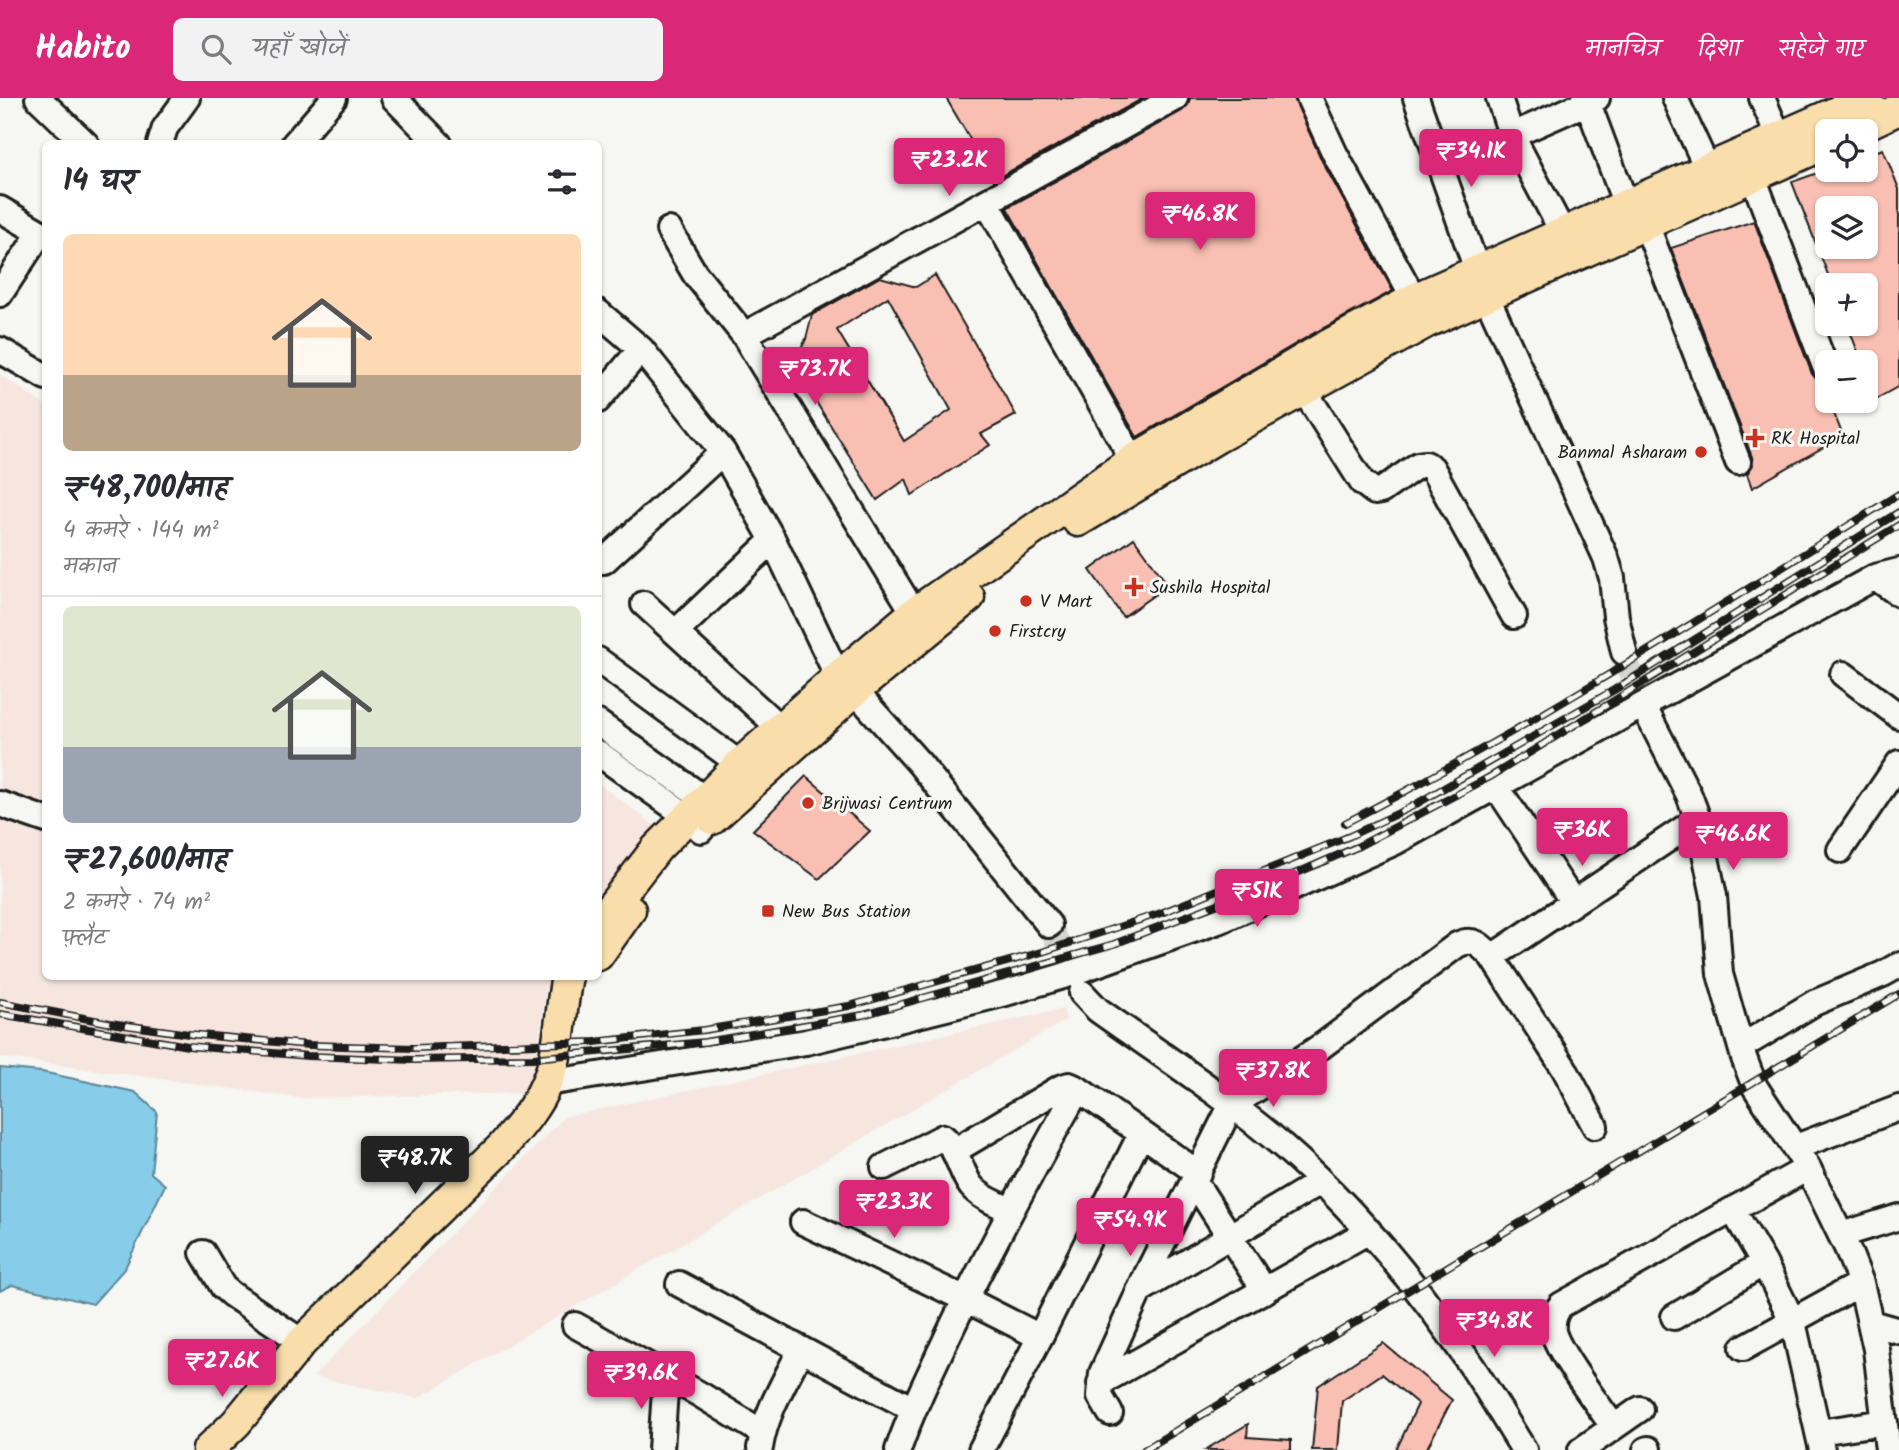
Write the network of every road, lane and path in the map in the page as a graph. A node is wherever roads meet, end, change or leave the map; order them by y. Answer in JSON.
{"nodes":[{"id":1,"x":38,"y":98,"type":"edge"},
{"id":2,"x":187,"y":98,"type":"edge"},
{"id":3,"x":334,"y":98,"type":"edge"},
{"id":4,"x":394,"y":98,"type":"edge"},
{"id":5,"x":1175,"y":98,"type":"edge"},
{"id":6,"x":1309,"y":98,"type":"edge"},
{"id":7,"x":1416,"y":98,"type":"edge"},
{"id":8,"x":1499,"y":98,"type":"edge"},
{"id":9,"x":1675,"y":98,"type":"edge"},
{"id":10,"x":1762,"y":98,"type":"edge"},
{"id":11,"x":1868,"y":98,"type":"edge"},
{"id":12,"x":1590,"y":99,"type":"edge"},
{"id":13,"x":1899,"y":109,"type":"edge"},
{"id":14,"x":1878,"y":119,"type":"edge"},
{"id":15,"x":1511,"y":135,"type":"junction"},
{"id":16,"x":1779,"y":137,"type":"junction"},
{"id":17,"x":82,"y":140,"type":"edge"},
{"id":18,"x":161,"y":140,"type":"edge"},
{"id":19,"x":297,"y":140,"type":"edge"},
{"id":20,"x":435,"y":140,"type":"edge"},
{"id":21,"x":1815,"y":149,"type":"edge"},
{"id":22,"x":1440,"y":167,"type":"junction"},
{"id":23,"x":1707,"y":168,"type":"junction"},
{"id":24,"x":1753,"y":177,"type":"junction"},
{"id":25,"x":987,"y":203,"type":"junction"},
{"id":26,"x":0,"y":209,"type":"edge"},
{"id":27,"x":1636,"y":214,"type":"junction"},
{"id":28,"x":669,"y":230,"type":"dead end"},
{"id":29,"x":42,"y":233,"type":"edge"},
{"id":30,"x":1563,"y":234,"type":"junction"},
{"id":31,"x":42,"y":235,"type":"edge"},
{"id":32,"x":1481,"y":282,"type":"junction"},
{"id":33,"x":0,"y":293,"type":"edge"},
{"id":34,"x":1414,"y":299,"type":"junction"},
{"id":35,"x":602,"y":316,"type":"edge"},
{"id":36,"x":744,"y":335,"type":"junction"},
{"id":37,"x":0,"y":349,"type":"edge"},
{"id":38,"x":641,"y":349,"type":"junction"},
{"id":39,"x":1819,"y":350,"type":"edge"},
{"id":40,"x":42,"y":375,"type":"edge"},
{"id":41,"x":1304,"y":390,"type":"junction"},
{"id":42,"x":602,"y":395,"type":"edge"},
{"id":43,"x":723,"y":452,"type":"junction"},
{"id":44,"x":1738,"y":462,"type":"dead end"},
{"id":45,"x":1139,"y":471,"type":"junction"},
{"id":46,"x":772,"y":540,"type":"junction"},
{"id":47,"x":604,"y":561,"type":"dead end"},
{"id":48,"x":1899,"y":570,"type":"edge"},
{"id":49,"x":1875,"y":577,"type":"junction"},
{"id":50,"x":1899,"y":594,"type":"edge"},
{"id":51,"x":644,"y":604,"type":"dead end"},
{"id":52,"x":915,"y":613,"type":"junction"},
{"id":53,"x":1514,"y":615,"type":"dead end"},
{"id":54,"x":677,"y":631,"type":"junction"},
{"id":55,"x":1624,"y":652,"type":"tunnel mouth"},
{"id":56,"x":602,"y":663,"type":"edge"},
{"id":57,"x":1843,"y":674,"type":"dead end"},
{"id":58,"x":846,"y":684,"type":"junction"},
{"id":59,"x":1647,"y":713,"type":"tunnel mouth"},
{"id":60,"x":1899,"y":716,"type":"edge"},
{"id":61,"x":602,"y":727,"type":"edge"},
{"id":62,"x":781,"y":729,"type":"junction"},
{"id":63,"x":602,"y":755,"type":"edge"},
{"id":64,"x":1899,"y":763,"type":"edge"},
{"id":65,"x":740,"y":764,"type":"junction"},
{"id":66,"x":1496,"y":786,"type":"junction"},
{"id":67,"x":0,"y":804,"type":"edge"},
{"id":68,"x":698,"y":815,"type":"junction"},
{"id":69,"x":42,"y":819,"type":"edge"},
{"id":70,"x":1698,"y":819,"type":"junction"},
{"id":71,"x":1840,"y":850,"type":"dead end"},
{"id":72,"x":1573,"y":902,"type":"junction"},
{"id":73,"x":602,"y":919,"type":"edge"},
{"id":74,"x":1049,"y":925,"type":"tunnel mouth"},
{"id":75,"x":602,"y":949,"type":"edge"},
{"id":76,"x":1492,"y":957,"type":"junction"},
{"id":77,"x":1899,"y":965,"type":"edge"},
{"id":78,"x":566,"y":980,"type":"edge"},
{"id":79,"x":581,"y":980,"type":"edge"},
{"id":80,"x":1082,"y":993,"type":"tunnel mouth"},
{"id":81,"x":560,"y":1008,"type":"junction"},
{"id":82,"x":1741,"y":1047,"type":"junction"},
{"id":83,"x":547,"y":1083,"type":"junction"},
{"id":84,"x":1078,"y":1089,"type":"junction"},
{"id":85,"x":1231,"y":1106,"type":"junction"},
{"id":86,"x":1899,"y":1108,"type":"edge"},
{"id":87,"x":1595,"y":1126,"type":"dead end"},
{"id":88,"x":1141,"y":1134,"type":"junction"},
{"id":89,"x":954,"y":1151,"type":"junction"},
{"id":90,"x":1802,"y":1158,"type":"junction"},
{"id":91,"x":884,"y":1167,"type":"dead end"},
{"id":92,"x":1196,"y":1177,"type":"junction"},
{"id":93,"x":1321,"y":1182,"type":"junction"},
{"id":94,"x":1010,"y":1210,"type":"junction"},
{"id":95,"x":1732,"y":1210,"type":"junction"},
{"id":96,"x":1899,"y":1217,"type":"edge"},
{"id":97,"x":803,"y":1222,"type":"dead end"},
{"id":98,"x":1369,"y":1231,"type":"junction"},
{"id":99,"x":1841,"y":1235,"type":"junction"},
{"id":100,"x":1230,"y":1237,"type":"junction"},
{"id":101,"x":204,"y":1253,"type":"dead end"},
{"id":102,"x":1764,"y":1263,"type":"junction"},
{"id":103,"x":1861,"y":1283,"type":"junction"},
{"id":104,"x":679,"y":1284,"type":"dead end"},
{"id":105,"x":1265,"y":1291,"type":"junction"},
{"id":106,"x":1139,"y":1292,"type":"junction"},
{"id":107,"x":965,"y":1299,"type":"junction"},
{"id":108,"x":1674,"y":1317,"type":"dead end"},
{"id":109,"x":1793,"y":1322,"type":"junction"},
{"id":110,"x":1871,"y":1323,"type":"junction"},
{"id":111,"x":575,"y":1325,"type":"dead end"},
{"id":112,"x":1899,"y":1331,"type":"edge"},
{"id":113,"x":1040,"y":1337,"type":"junction"},
{"id":114,"x":302,"y":1342,"type":"junction"},
{"id":115,"x":1743,"y":1348,"type":"dead end"},
{"id":116,"x":801,"y":1349,"type":"junction"},
{"id":117,"x":666,"y":1375,"type":"junction"},
{"id":118,"x":270,"y":1379,"type":"junction"},
{"id":119,"x":1100,"y":1383,"type":"junction"},
{"id":120,"x":913,"y":1409,"type":"junction"},
{"id":121,"x":1640,"y":1409,"type":"dead end"},
{"id":122,"x":1110,"y":1413,"type":"dead end"},
{"id":123,"x":1885,"y":1422,"type":"junction"},
{"id":124,"x":1613,"y":1426,"type":"junction"},
{"id":125,"x":1820,"y":1441,"type":"edge"},
{"id":126,"x":762,"y":1442,"type":"edge"},
{"id":127,"x":190,"y":1450,"type":"edge"},
{"id":128,"x":208,"y":1450,"type":"edge"},
{"id":129,"x":661,"y":1450,"type":"edge"},
{"id":130,"x":898,"y":1450,"type":"edge"},
{"id":131,"x":981,"y":1450,"type":"edge"},
{"id":132,"x":1524,"y":1450,"type":"edge"},
{"id":133,"x":1581,"y":1450,"type":"edge"},
{"id":134,"x":1888,"y":1450,"type":"edge"}],
"edges":[{"from":1,"to":17,"type":"street"},
{"from":2,"to":18,"type":"street"},
{"from":3,"to":19,"type":"street"},
{"from":4,"to":20,"type":"street"},
{"from":5,"to":25,"type":"street"},
{"from":6,"to":34,"type":"street"},
{"from":7,"to":22,"type":"street"},
{"from":8,"to":15,"type":"street"},
{"from":9,"to":23,"type":"street"},
{"from":10,"to":16,"type":"street"},
{"from":11,"to":16,"type":"main road"},
{"from":12,"to":15,"type":"street"},
{"from":12,"to":27,"type":"street"},
{"from":13,"to":14,"type":"main road"},
{"from":15,"to":22,"type":"street"},
{"from":15,"to":30,"type":"street"},
{"from":16,"to":23,"type":"main road"},
{"from":21,"to":24,"type":"main road"},
{"from":22,"to":32,"type":"street"},
{"from":23,"to":27,"type":"main road"},
{"from":24,"to":27,"type":"main road"},
{"from":24,"to":39,"type":"street"},
{"from":25,"to":36,"type":"street"},
{"from":25,"to":45,"type":"street"},
{"from":26,"to":29,"type":"street"},
{"from":27,"to":30,"type":"main road"},
{"from":27,"to":32,"type":"main road"},
{"from":27,"to":44,"type":"street"},
{"from":28,"to":36,"type":"street"},
{"from":30,"to":32,"type":"main road"},
{"from":31,"to":33,"type":"street"},
{"from":32,"to":34,"type":"main road"},
{"from":32,"to":41,"type":"main road"},
{"from":32,"to":55,"type":"street"},
{"from":34,"to":45,"type":"main road"},
{"from":35,"to":38,"type":"street"},
{"from":36,"to":52,"type":"street"},
{"from":37,"to":40,"type":"street"},
{"from":38,"to":42,"type":"street"},
{"from":38,"to":43,"type":"street"},
{"from":41,"to":45,"type":"main road"},
{"from":41,"to":53,"type":"street"},
{"from":43,"to":46,"type":"street"},
{"from":43,"to":47,"type":"street"},
{"from":45,"to":52,"type":"main road"},
{"from":45,"to":58,"type":"main road"},
{"from":46,"to":54,"type":"street"},
{"from":46,"to":58,"type":"street"},
{"from":48,"to":49,"type":"street"},
{"from":49,"to":50,"type":"street"},
{"from":49,"to":66,"type":"street"},
{"from":51,"to":54,"type":"street"},
{"from":52,"to":58,"type":"main road"},
{"from":54,"to":62,"type":"street"},
{"from":56,"to":65,"type":"street"},
{"from":57,"to":60,"type":"street"},
{"from":58,"to":62,"type":"main road"},
{"from":58,"to":68,"type":"main road"},
{"from":58,"to":74,"type":"street"},
{"from":59,"to":70,"type":"street"},
{"from":61,"to":68,"type":"street"},
{"from":62,"to":65,"type":"main road"},
{"from":63,"to":68,"type":"street"},
{"from":64,"to":71,"type":"street"},
{"from":65,"to":68,"type":"main road"},
{"from":66,"to":72,"type":"street"},
{"from":66,"to":83,"type":"street"},
{"from":67,"to":69,"type":"street"},
{"from":68,"to":73,"type":"main road"},
{"from":68,"to":75,"type":"main road"},
{"from":70,"to":72,"type":"street"},
{"from":70,"to":82,"type":"street"},
{"from":72,"to":76,"type":"street"},
{"from":76,"to":85,"type":"street"},
{"from":76,"to":87,"type":"street"},
{"from":77,"to":82,"type":"street"},
{"from":78,"to":81,"type":"main road"},
{"from":79,"to":81,"type":"main road"},
{"from":80,"to":85,"type":"street"},
{"from":81,"to":83,"type":"main road"},
{"from":82,"to":90,"type":"street"},
{"from":83,"to":114,"type":"main road"},
{"from":84,"to":88,"type":"street"},
{"from":84,"to":89,"type":"street"},
{"from":84,"to":94,"type":"street"},
{"from":85,"to":92,"type":"street"},
{"from":85,"to":93,"type":"street"},
{"from":86,"to":90,"type":"street"},
{"from":88,"to":92,"type":"street"},
{"from":88,"to":113,"type":"street"},
{"from":89,"to":91,"type":"street"},
{"from":89,"to":94,"type":"street"},
{"from":90,"to":95,"type":"street"},
{"from":90,"to":99,"type":"street"},
{"from":92,"to":100,"type":"street"},
{"from":92,"to":106,"type":"street"},
{"from":93,"to":98,"type":"street"},
{"from":93,"to":100,"type":"street"},
{"from":94,"to":107,"type":"street"},
{"from":95,"to":102,"type":"street"},
{"from":95,"to":124,"type":"street"},
{"from":96,"to":99,"type":"street"},
{"from":97,"to":107,"type":"street"},
{"from":98,"to":105,"type":"street"},
{"from":98,"to":132,"type":"street"},
{"from":99,"to":103,"type":"street"},
{"from":100,"to":105,"type":"street"},
{"from":100,"to":106,"type":"street"},
{"from":101,"to":114,"type":"street"},
{"from":102,"to":108,"type":"street"},
{"from":102,"to":109,"type":"street"},
{"from":103,"to":109,"type":"street"},
{"from":103,"to":110,"type":"street"},
{"from":104,"to":116,"type":"street"},
{"from":105,"to":119,"type":"street"},
{"from":106,"to":119,"type":"street"},
{"from":107,"to":113,"type":"street"},
{"from":107,"to":120,"type":"street"},
{"from":109,"to":115,"type":"street"},
{"from":109,"to":125,"type":"street"},
{"from":110,"to":112,"type":"street"},
{"from":110,"to":123,"type":"street"},
{"from":111,"to":117,"type":"street"},
{"from":113,"to":131,"type":"street"},
{"from":114,"to":118,"type":"main road"},
{"from":116,"to":120,"type":"street"},
{"from":116,"to":126,"type":"street"},
{"from":117,"to":126,"type":"street"},
{"from":117,"to":129,"type":"street"},
{"from":118,"to":127,"type":"main road"},
{"from":118,"to":128,"type":"main road"},
{"from":119,"to":122,"type":"street"},
{"from":120,"to":130,"type":"street"},
{"from":121,"to":124,"type":"street"},
{"from":123,"to":125,"type":"street"},
{"from":123,"to":134,"type":"street"},
{"from":124,"to":133,"type":"street"}]}
